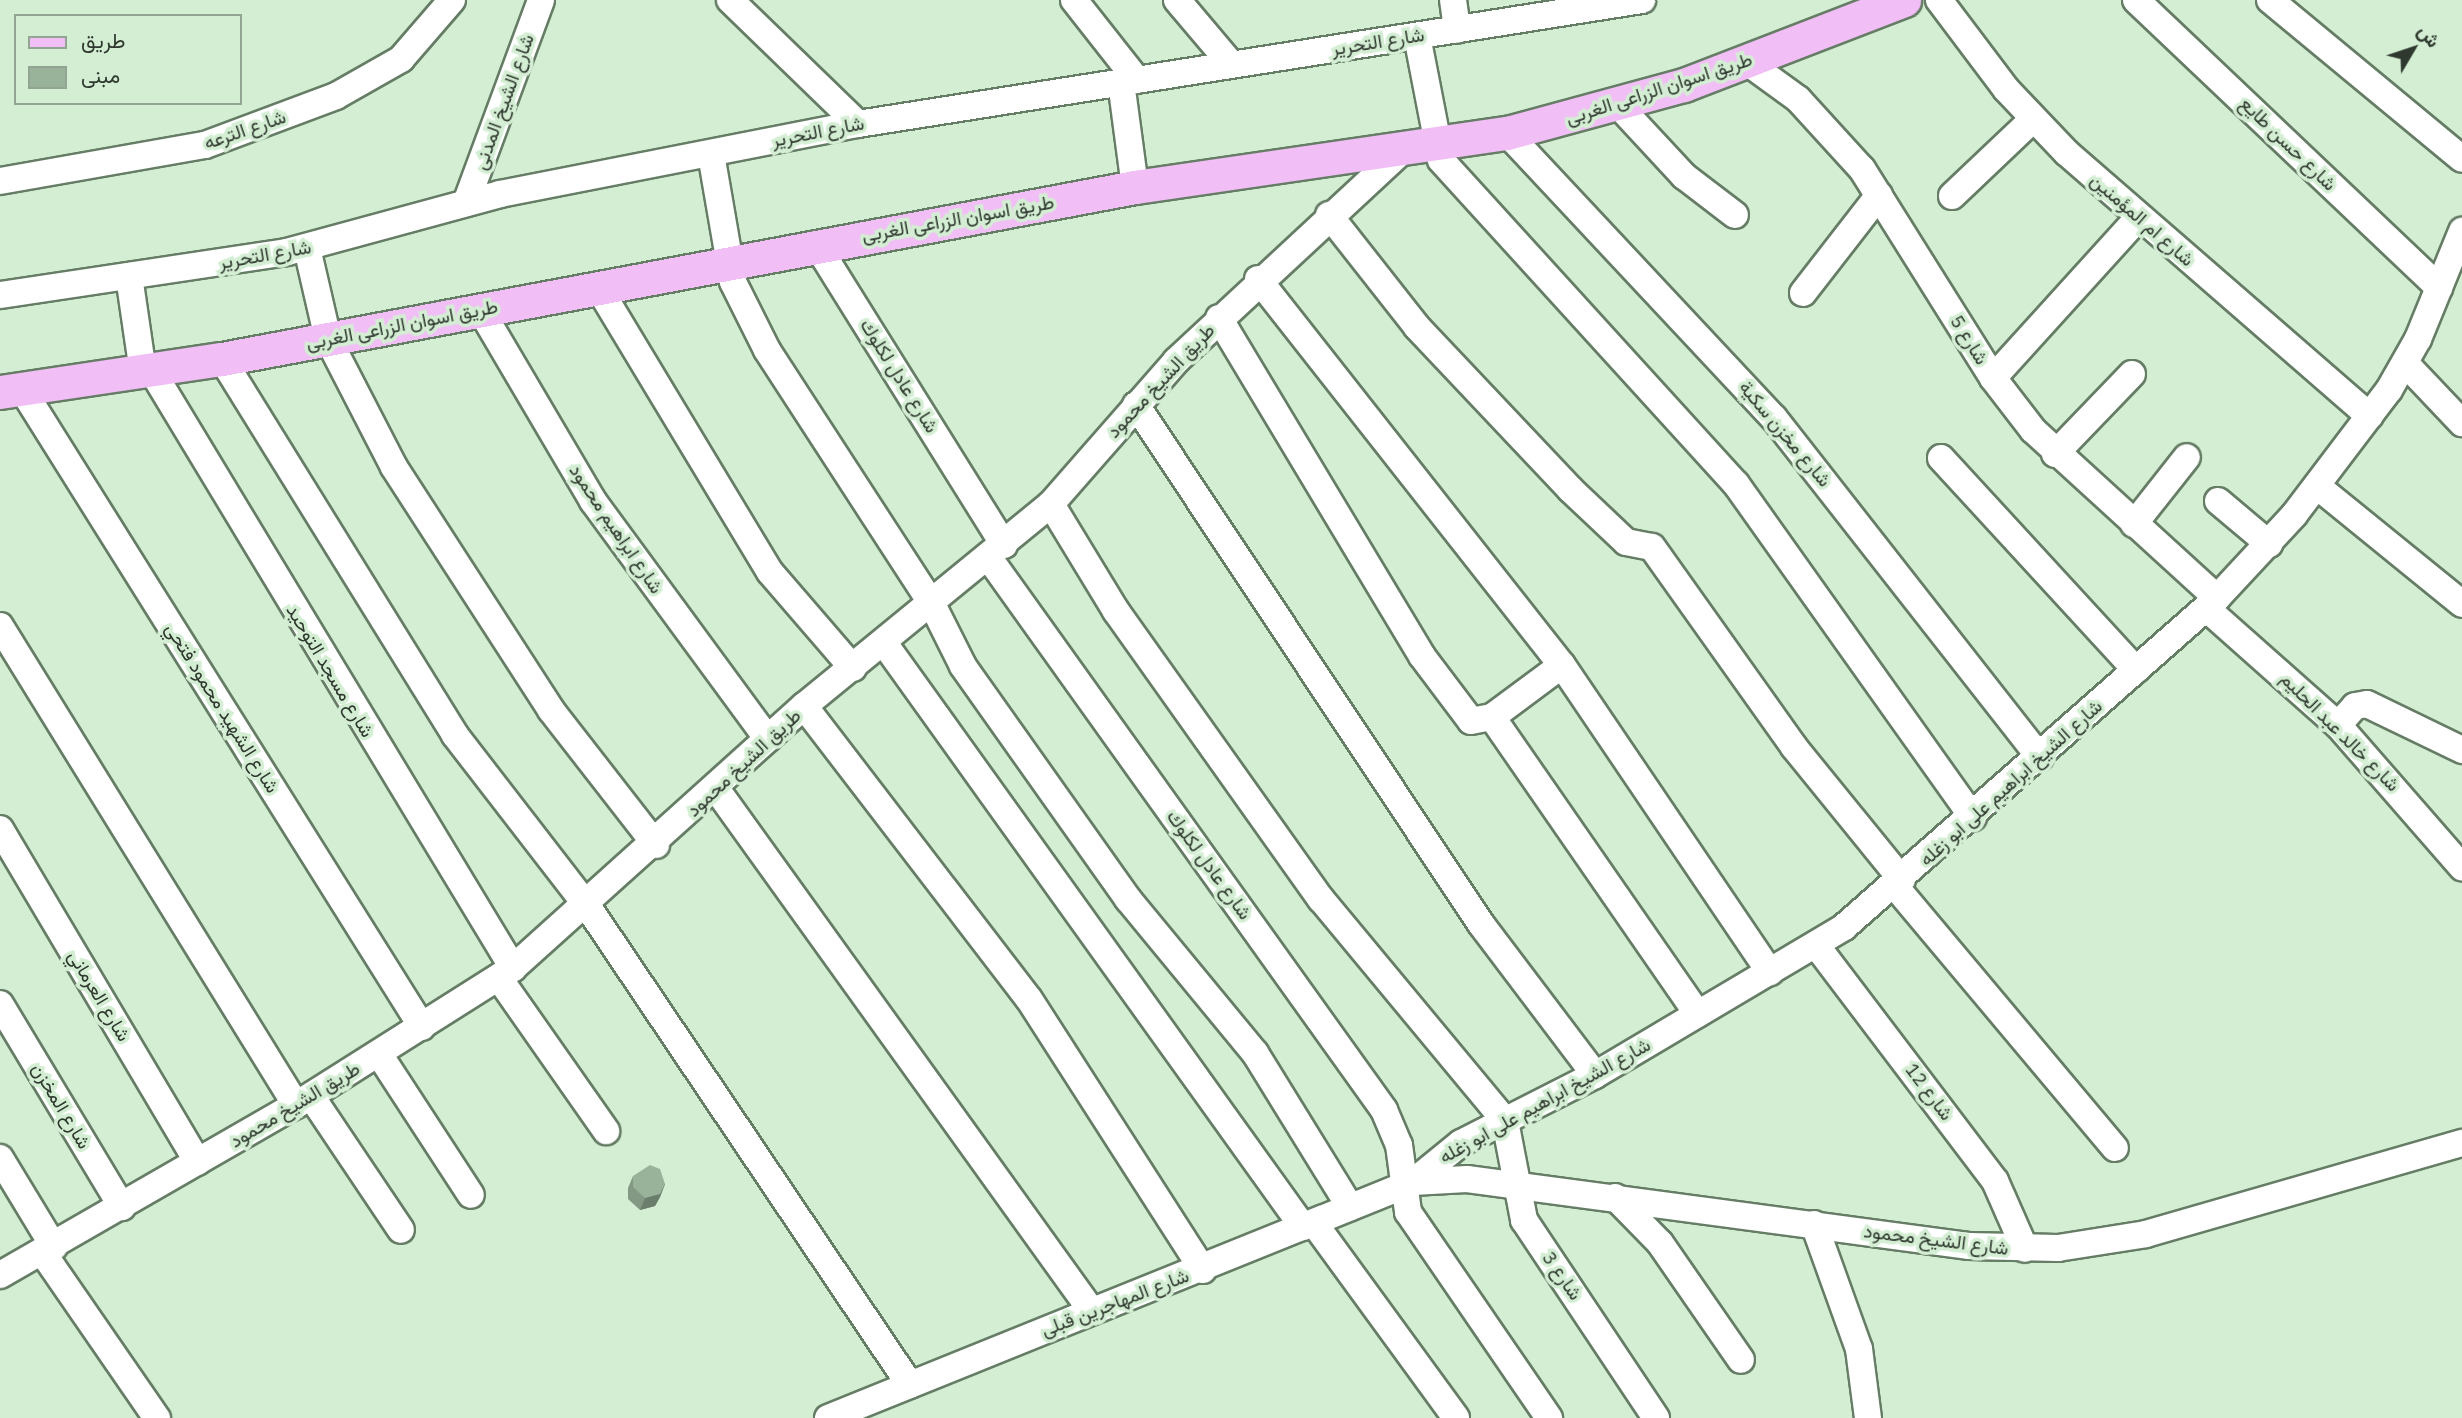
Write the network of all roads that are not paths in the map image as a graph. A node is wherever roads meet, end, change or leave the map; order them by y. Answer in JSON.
{"nodes":[{"id":1,"x":452,"y":0,"type":"edge"},
{"id":2,"x":541,"y":0,"type":"edge"},
{"id":3,"x":730,"y":0,"type":"edge"},
{"id":4,"x":1073,"y":0,"type":"edge"},
{"id":5,"x":1177,"y":0,"type":"edge"},
{"id":6,"x":1453,"y":0,"type":"edge"},
{"id":7,"x":1642,"y":0,"type":"edge"},
{"id":8,"x":1903,"y":0,"type":"edge"},
{"id":9,"x":1939,"y":0,"type":"edge"},
{"id":10,"x":2136,"y":0,"type":"edge"},
{"id":11,"x":2270,"y":0,"type":"edge"},
{"id":12,"x":1603,"y":4,"type":"edge"},
{"id":13,"x":1457,"y":30,"type":"junction"},
{"id":14,"x":1418,"y":36,"type":"junction"},
{"id":15,"x":1747,"y":62,"type":"junction"},
{"id":16,"x":1231,"y":64,"type":"junction"},
{"id":17,"x":1129,"y":81,"type":"junction"},
{"id":18,"x":1619,"y":106,"type":"junction"},
{"id":19,"x":2033,"y":119,"type":"junction"},
{"id":20,"x":858,"y":124,"type":"junction"},
{"id":21,"x":1507,"y":133,"type":"junction"},
{"id":22,"x":1421,"y":144,"type":"junction"},
{"id":23,"x":711,"y":154,"type":"junction"},
{"id":24,"x":2462,"y":159,"type":"edge"},
{"id":25,"x":0,"y":181,"type":"edge"},
{"id":26,"x":1135,"y":187,"type":"junction"},
{"id":27,"x":1879,"y":195,"type":"junction"},
{"id":28,"x":1952,"y":196,"type":"dead end"},
{"id":29,"x":466,"y":203,"type":"junction"},
{"id":30,"x":1329,"y":215,"type":"junction"},
{"id":31,"x":1735,"y":215,"type":"dead end"},
{"id":32,"x":2138,"y":218,"type":"junction"},
{"id":33,"x":816,"y":244,"type":"junction"},
{"id":34,"x":2460,"y":246,"type":"edge"},
{"id":35,"x":307,"y":248,"type":"junction"},
{"id":36,"x":728,"y":261,"type":"junction"},
{"id":37,"x":129,"y":276,"type":"junction"},
{"id":38,"x":1258,"y":279,"type":"junction"},
{"id":39,"x":598,"y":287,"type":"junction"},
{"id":40,"x":2439,"y":288,"type":"junction"},
{"id":41,"x":1803,"y":293,"type":"dead end"},
{"id":42,"x":0,"y":295,"type":"edge"},
{"id":43,"x":481,"y":309,"type":"junction"},
{"id":44,"x":1219,"y":318,"type":"junction"},
{"id":45,"x":328,"y":339,"type":"junction"},
{"id":46,"x":222,"y":359,"type":"junction"},
{"id":47,"x":2405,"y":363,"type":"junction"},
{"id":48,"x":148,"y":372,"type":"junction"},
{"id":49,"x":2132,"y":374,"type":"dead end"},
{"id":50,"x":1993,"y":378,"type":"junction"},
{"id":51,"x":11,"y":390,"type":"edge"},
{"id":52,"x":1136,"y":405,"type":"junction"},
{"id":53,"x":2370,"y":416,"type":"junction"},
{"id":54,"x":2462,"y":424,"type":"edge"},
{"id":55,"x":2055,"y":454,"type":"junction"},
{"id":56,"x":2187,"y":457,"type":"dead end"},
{"id":57,"x":1941,"y":458,"type":"dead end"},
{"id":58,"x":2317,"y":486,"type":"junction"},
{"id":59,"x":2218,"y":501,"type":"dead end"},
{"id":60,"x":1051,"y":504,"type":"junction"},
{"id":61,"x":2134,"y":524,"type":"junction"},
{"id":62,"x":2269,"y":544,"type":"junction"},
{"id":63,"x":996,"y":551,"type":"junction"},
{"id":64,"x":2211,"y":603,"type":"junction"},
{"id":65,"x":2462,"y":604,"type":"edge"},
{"id":66,"x":933,"y":606,"type":"junction"},
{"id":67,"x":0,"y":626,"type":"edge"},
{"id":68,"x":884,"y":643,"type":"junction"},
{"id":69,"x":1562,"y":665,"type":"junction"},
{"id":70,"x":853,"y":668,"type":"junction"},
{"id":71,"x":2136,"y":670,"type":"junction"},
{"id":72,"x":804,"y":706,"type":"junction"},
{"id":73,"x":1492,"y":717,"type":"junction"},
{"id":74,"x":2338,"y":725,"type":"junction"},
{"id":75,"x":768,"y":739,"type":"junction"},
{"id":76,"x":2462,"y":750,"type":"edge"},
{"id":77,"x":2040,"y":757,"type":"junction"},
{"id":78,"x":717,"y":790,"type":"junction"},
{"id":79,"x":1973,"y":817,"type":"junction"},
{"id":80,"x":0,"y":829,"type":"edge"},
{"id":81,"x":656,"y":845,"type":"junction"},
{"id":82,"x":2458,"y":855,"type":"edge"},
{"id":83,"x":1899,"y":883,"type":"junction"},
{"id":84,"x":588,"y":907,"type":"junction"},
{"id":85,"x":1816,"y":945,"type":"junction"},
{"id":86,"x":1770,"y":972,"type":"junction"},
{"id":87,"x":506,"y":973,"type":"junction"},
{"id":88,"x":0,"y":1004,"type":"edge"},
{"id":89,"x":1698,"y":1014,"type":"junction"},
{"id":90,"x":422,"y":1027,"type":"junction"},
{"id":91,"x":379,"y":1054,"type":"junction"},
{"id":92,"x":1595,"y":1075,"type":"junction"},
{"id":93,"x":304,"y":1101,"type":"junction"},
{"id":94,"x":1504,"y":1121,"type":"junction"},
{"id":95,"x":606,"y":1131,"type":"dead end"},
{"id":96,"x":2461,"y":1144,"type":"edge"},
{"id":97,"x":2115,"y":1148,"type":"dead end"},
{"id":98,"x":0,"y":1158,"type":"edge"},
{"id":99,"x":198,"y":1162,"type":"junction"},
{"id":100,"x":1407,"y":1183,"type":"junction"},
{"id":101,"x":1516,"y":1185,"type":"junction"},
{"id":102,"x":471,"y":1195,"type":"dead end"},
{"id":103,"x":1615,"y":1197,"type":"junction"},
{"id":104,"x":122,"y":1207,"type":"junction"},
{"id":105,"x":1350,"y":1207,"type":"junction"},
{"id":106,"x":1814,"y":1224,"type":"junction"},
{"id":107,"x":1309,"y":1225,"type":"junction"},
{"id":108,"x":401,"y":1230,"type":"dead end"},
{"id":109,"x":2025,"y":1249,"type":"junction"},
{"id":110,"x":49,"y":1250,"type":"junction"},
{"id":111,"x":1203,"y":1270,"type":"junction"},
{"id":112,"x":0,"y":1275,"type":"edge"},
{"id":113,"x":1091,"y":1310,"type":"junction"},
{"id":114,"x":1741,"y":1360,"type":"dead end"},
{"id":115,"x":910,"y":1385,"type":"junction"},
{"id":116,"x":839,"y":1416,"type":"edge"},
{"id":117,"x":158,"y":1418,"type":"edge"},
{"id":118,"x":1456,"y":1418,"type":"edge"},
{"id":119,"x":1549,"y":1418,"type":"edge"},
{"id":120,"x":1656,"y":1418,"type":"edge"},
{"id":121,"x":1868,"y":1418,"type":"edge"}],
"edges":[{"from":1,"to":25,"type":"street","name":"شارع الترعه"},
{"from":2,"to":29,"type":"street","name":"شارع الشيخ المدنى"},
{"from":3,"to":20,"type":"street"},
{"from":4,"to":17,"type":"street"},
{"from":5,"to":16,"type":"street"},
{"from":6,"to":13,"type":"street"},
{"from":7,"to":12,"type":"street","name":"شارع التحرير"},
{"from":8,"to":15,"type":"main road","name":"طريق اسوان الزراعى الغربى"},
{"from":9,"to":19,"type":"street","name":"شارع ام المؤمنين"},
{"from":10,"to":40,"type":"street","name":"شارع حسن طايع"},
{"from":11,"to":24,"type":"street"},
{"from":12,"to":13,"type":"street","name":"شارع التحرير"},
{"from":13,"to":14,"type":"street","name":"شارع التحرير"},
{"from":14,"to":16,"type":"street","name":"شارع التحرير"},
{"from":14,"to":22,"type":"street"},
{"from":15,"to":18,"type":"main road","name":"طريق اسوان الزراعى الغربى"},
{"from":15,"to":27,"type":"street","name":"شارع 5"},
{"from":16,"to":17,"type":"street","name":"شارع التحرير"},
{"from":17,"to":20,"type":"street","name":"شارع التحرير"},
{"from":17,"to":26,"type":"street"},
{"from":18,"to":21,"type":"main road","name":"طريق اسوان الزراعى الغربى"},
{"from":18,"to":31,"type":"street"},
{"from":19,"to":28,"type":"street"},
{"from":19,"to":32,"type":"street","name":"شارع ام المؤمنين"},
{"from":20,"to":23,"type":"street","name":"شارع التحرير"},
{"from":21,"to":22,"type":"main road","name":"طريق اسوان الزراعى الغربى"},
{"from":21,"to":77,"type":"street","name":"شارع مخزن سكية"},
{"from":22,"to":26,"type":"main road","name":"طريق اسوان الزراعى الغربى"},
{"from":22,"to":30,"type":"street","name":"طريق الشيخ محمود"},
{"from":22,"to":79,"type":"street"},
{"from":23,"to":29,"type":"street","name":"شارع التحرير"},
{"from":23,"to":36,"type":"street"},
{"from":26,"to":33,"type":"main road","name":"طريق اسوان الزراعى الغربى"},
{"from":27,"to":41,"type":"street"},
{"from":27,"to":50,"type":"street","name":"شارع 5"},
{"from":29,"to":35,"type":"street","name":"شارع التحرير"},
{"from":30,"to":38,"type":"street","name":"طريق الشيخ محمود"},
{"from":30,"to":83,"type":"street"},
{"from":32,"to":50,"type":"street"},
{"from":32,"to":53,"type":"street","name":"شارع ام المؤمنين"},
{"from":33,"to":36,"type":"main road","name":"طريق اسوان الزراعى الغربى"},
{"from":33,"to":63,"type":"street","name":"شارع عادل لكلوك"},
{"from":34,"to":40,"type":"street","name":"شارع الشيخ ابراهيم على ابو زغله"},
{"from":35,"to":37,"type":"street","name":"شارع التحرير"},
{"from":35,"to":45,"type":"street"},
{"from":36,"to":39,"type":"main road","name":"طريق اسوان الزراعى الغربى"},
{"from":36,"to":66,"type":"street"},
{"from":37,"to":42,"type":"street","name":"شارع التحرير"},
{"from":37,"to":48,"type":"street"},
{"from":38,"to":44,"type":"street","name":"طريق الشيخ محمود"},
{"from":38,"to":69,"type":"street"},
{"from":39,"to":43,"type":"main road","name":"طريق اسوان الزراعى الغربى"},
{"from":39,"to":70,"type":"street"},
{"from":40,"to":47,"type":"street","name":"شارع الشيخ ابراهيم على ابو زغله"},
{"from":43,"to":45,"type":"main road","name":"طريق اسوان الزراعى الغربى"},
{"from":43,"to":75,"type":"street","name":"شارع ابراهيم محمود"},
{"from":44,"to":52,"type":"street","name":"طريق الشيخ محمود"},
{"from":44,"to":73,"type":"street"},
{"from":45,"to":46,"type":"main road","name":"طريق اسوان الزراعى الغربى"},
{"from":45,"to":81,"type":"street"},
{"from":46,"to":48,"type":"main road","name":"طريق اسوان الزراعى الغربى"},
{"from":46,"to":84,"type":"street"},
{"from":47,"to":53,"type":"street","name":"شارع الشيخ ابراهيم على ابو زغله"},
{"from":47,"to":54,"type":"street"},
{"from":48,"to":51,"type":"main road","name":"طريق اسوان الزراعى الغربى"},
{"from":48,"to":87,"type":"street","name":"شارع مسجد التوحيد"},
{"from":49,"to":55,"type":"street"},
{"from":50,"to":55,"type":"street","name":"شارع 5"},
{"from":51,"to":90,"type":"street","name":"شارع الشهيد محمود فتحي"},
{"from":52,"to":60,"type":"street","name":"طريق الشيخ محمود"},
{"from":52,"to":92,"type":"street"},
{"from":53,"to":58,"type":"street","name":"شارع الشيخ ابراهيم على ابو زغله"},
{"from":55,"to":61,"type":"street","name":"شارع 5"},
{"from":56,"to":61,"type":"street"},
{"from":57,"to":71,"type":"street"},
{"from":58,"to":62,"type":"street","name":"شارع الشيخ ابراهيم على ابو زغله"},
{"from":58,"to":65,"type":"street"},
{"from":59,"to":62,"type":"street"},
{"from":60,"to":63,"type":"street","name":"طريق الشيخ محمود"},
{"from":60,"to":94,"type":"street"},
{"from":61,"to":64,"type":"street","name":"شارع 5"},
{"from":62,"to":64,"type":"street","name":"شارع الشيخ ابراهيم على ابو زغله"},
{"from":63,"to":66,"type":"street","name":"طريق الشيخ محمود"},
{"from":63,"to":100,"type":"street","name":"شارع عادل لكلوك"},
{"from":64,"to":71,"type":"street","name":"شارع الشيخ ابراهيم على ابو زغله"},
{"from":64,"to":74,"type":"street","name":"شارع خالد عبد الحليم"},
{"from":66,"to":68,"type":"street","name":"طريق الشيخ محمود"},
{"from":66,"to":105,"type":"street"},
{"from":67,"to":93,"type":"street"},
{"from":68,"to":70,"type":"street","name":"طريق الشيخ محمود"},
{"from":68,"to":107,"type":"street"},
{"from":69,"to":73,"type":"street"},
{"from":69,"to":86,"type":"street"},
{"from":70,"to":72,"type":"street","name":"طريق الشيخ محمود"},
{"from":71,"to":77,"type":"street","name":"شارع الشيخ ابراهيم على ابو زغله"},
{"from":72,"to":75,"type":"street","name":"طريق الشيخ محمود"},
{"from":72,"to":111,"type":"street"},
{"from":73,"to":89,"type":"street"},
{"from":74,"to":76,"type":"street"},
{"from":74,"to":82,"type":"street","name":"شارع خالد عبد الحليم"},
{"from":75,"to":78,"type":"street","name":"طريق الشيخ محمود"},
{"from":77,"to":79,"type":"street","name":"شارع الشيخ ابراهيم على ابو زغله"},
{"from":78,"to":81,"type":"street","name":"طريق الشيخ محمود"},
{"from":78,"to":113,"type":"street"},
{"from":79,"to":83,"type":"street","name":"شارع الشيخ ابراهيم على ابو زغله"},
{"from":80,"to":99,"type":"street","name":"شارع العرماني"},
{"from":81,"to":84,"type":"street","name":"طريق الشيخ محمود"},
{"from":83,"to":85,"type":"street","name":"شارع الشيخ ابراهيم على ابو زغله"},
{"from":83,"to":97,"type":"street"},
{"from":84,"to":87,"type":"street","name":"طريق الشيخ محمود"},
{"from":84,"to":115,"type":"street"},
{"from":85,"to":86,"type":"street","name":"شارع الشيخ ابراهيم على ابو زغله"},
{"from":85,"to":109,"type":"street","name":"شارع 12"},
{"from":86,"to":89,"type":"street","name":"شارع الشيخ ابراهيم على ابو زغله"},
{"from":87,"to":90,"type":"street","name":"طريق الشيخ محمود"},
{"from":87,"to":95,"type":"street","name":"شارع مسجد التوحيد"},
{"from":88,"to":104,"type":"street","name":"شارع المخزن"},
{"from":89,"to":92,"type":"street","name":"شارع الشيخ ابراهيم على ابو زغله"},
{"from":90,"to":91,"type":"street","name":"طريق الشيخ محمود"},
{"from":91,"to":93,"type":"street","name":"طريق الشيخ محمود"},
{"from":91,"to":102,"type":"street"},
{"from":92,"to":94,"type":"street","name":"شارع الشيخ ابراهيم على ابو زغله"},
{"from":93,"to":99,"type":"street","name":"طريق الشيخ محمود"},
{"from":93,"to":108,"type":"street"},
{"from":94,"to":100,"type":"street","name":"شارع الشيخ ابراهيم على ابو زغله"},
{"from":94,"to":101,"type":"street","name":"شارع 3"},
{"from":96,"to":109,"type":"street","name":"شارع الشيخ محمود"},
{"from":98,"to":110,"type":"street"},
{"from":99,"to":104,"type":"street","name":"طريق الشيخ محمود"},
{"from":100,"to":101,"type":"street","name":"شارع الشيخ محمود"},
{"from":100,"to":105,"type":"street","name":"شارع المهاجرين قبلى"},
{"from":100,"to":119,"type":"street","name":"شارع عادل لكلوك"},
{"from":101,"to":103,"type":"street","name":"شارع الشيخ محمود"},
{"from":101,"to":120,"type":"street","name":"شارع 3"},
{"from":103,"to":106,"type":"street","name":"شارع الشيخ محمود"},
{"from":103,"to":114,"type":"street"},
{"from":104,"to":110,"type":"street","name":"طريق الشيخ محمود"},
{"from":105,"to":107,"type":"street","name":"شارع المهاجرين قبلى"},
{"from":106,"to":109,"type":"street","name":"شارع الشيخ محمود"},
{"from":106,"to":121,"type":"street"},
{"from":107,"to":111,"type":"street","name":"شارع المهاجرين قبلى"},
{"from":107,"to":118,"type":"street"},
{"from":110,"to":112,"type":"street","name":"طريق الشيخ محمود"},
{"from":110,"to":117,"type":"street"},
{"from":111,"to":113,"type":"street","name":"شارع المهاجرين قبلى"},
{"from":113,"to":115,"type":"street","name":"شارع المهاجرين قبلى"},
{"from":115,"to":116,"type":"street","name":"شارع المهاجرين قبلى"}]}
